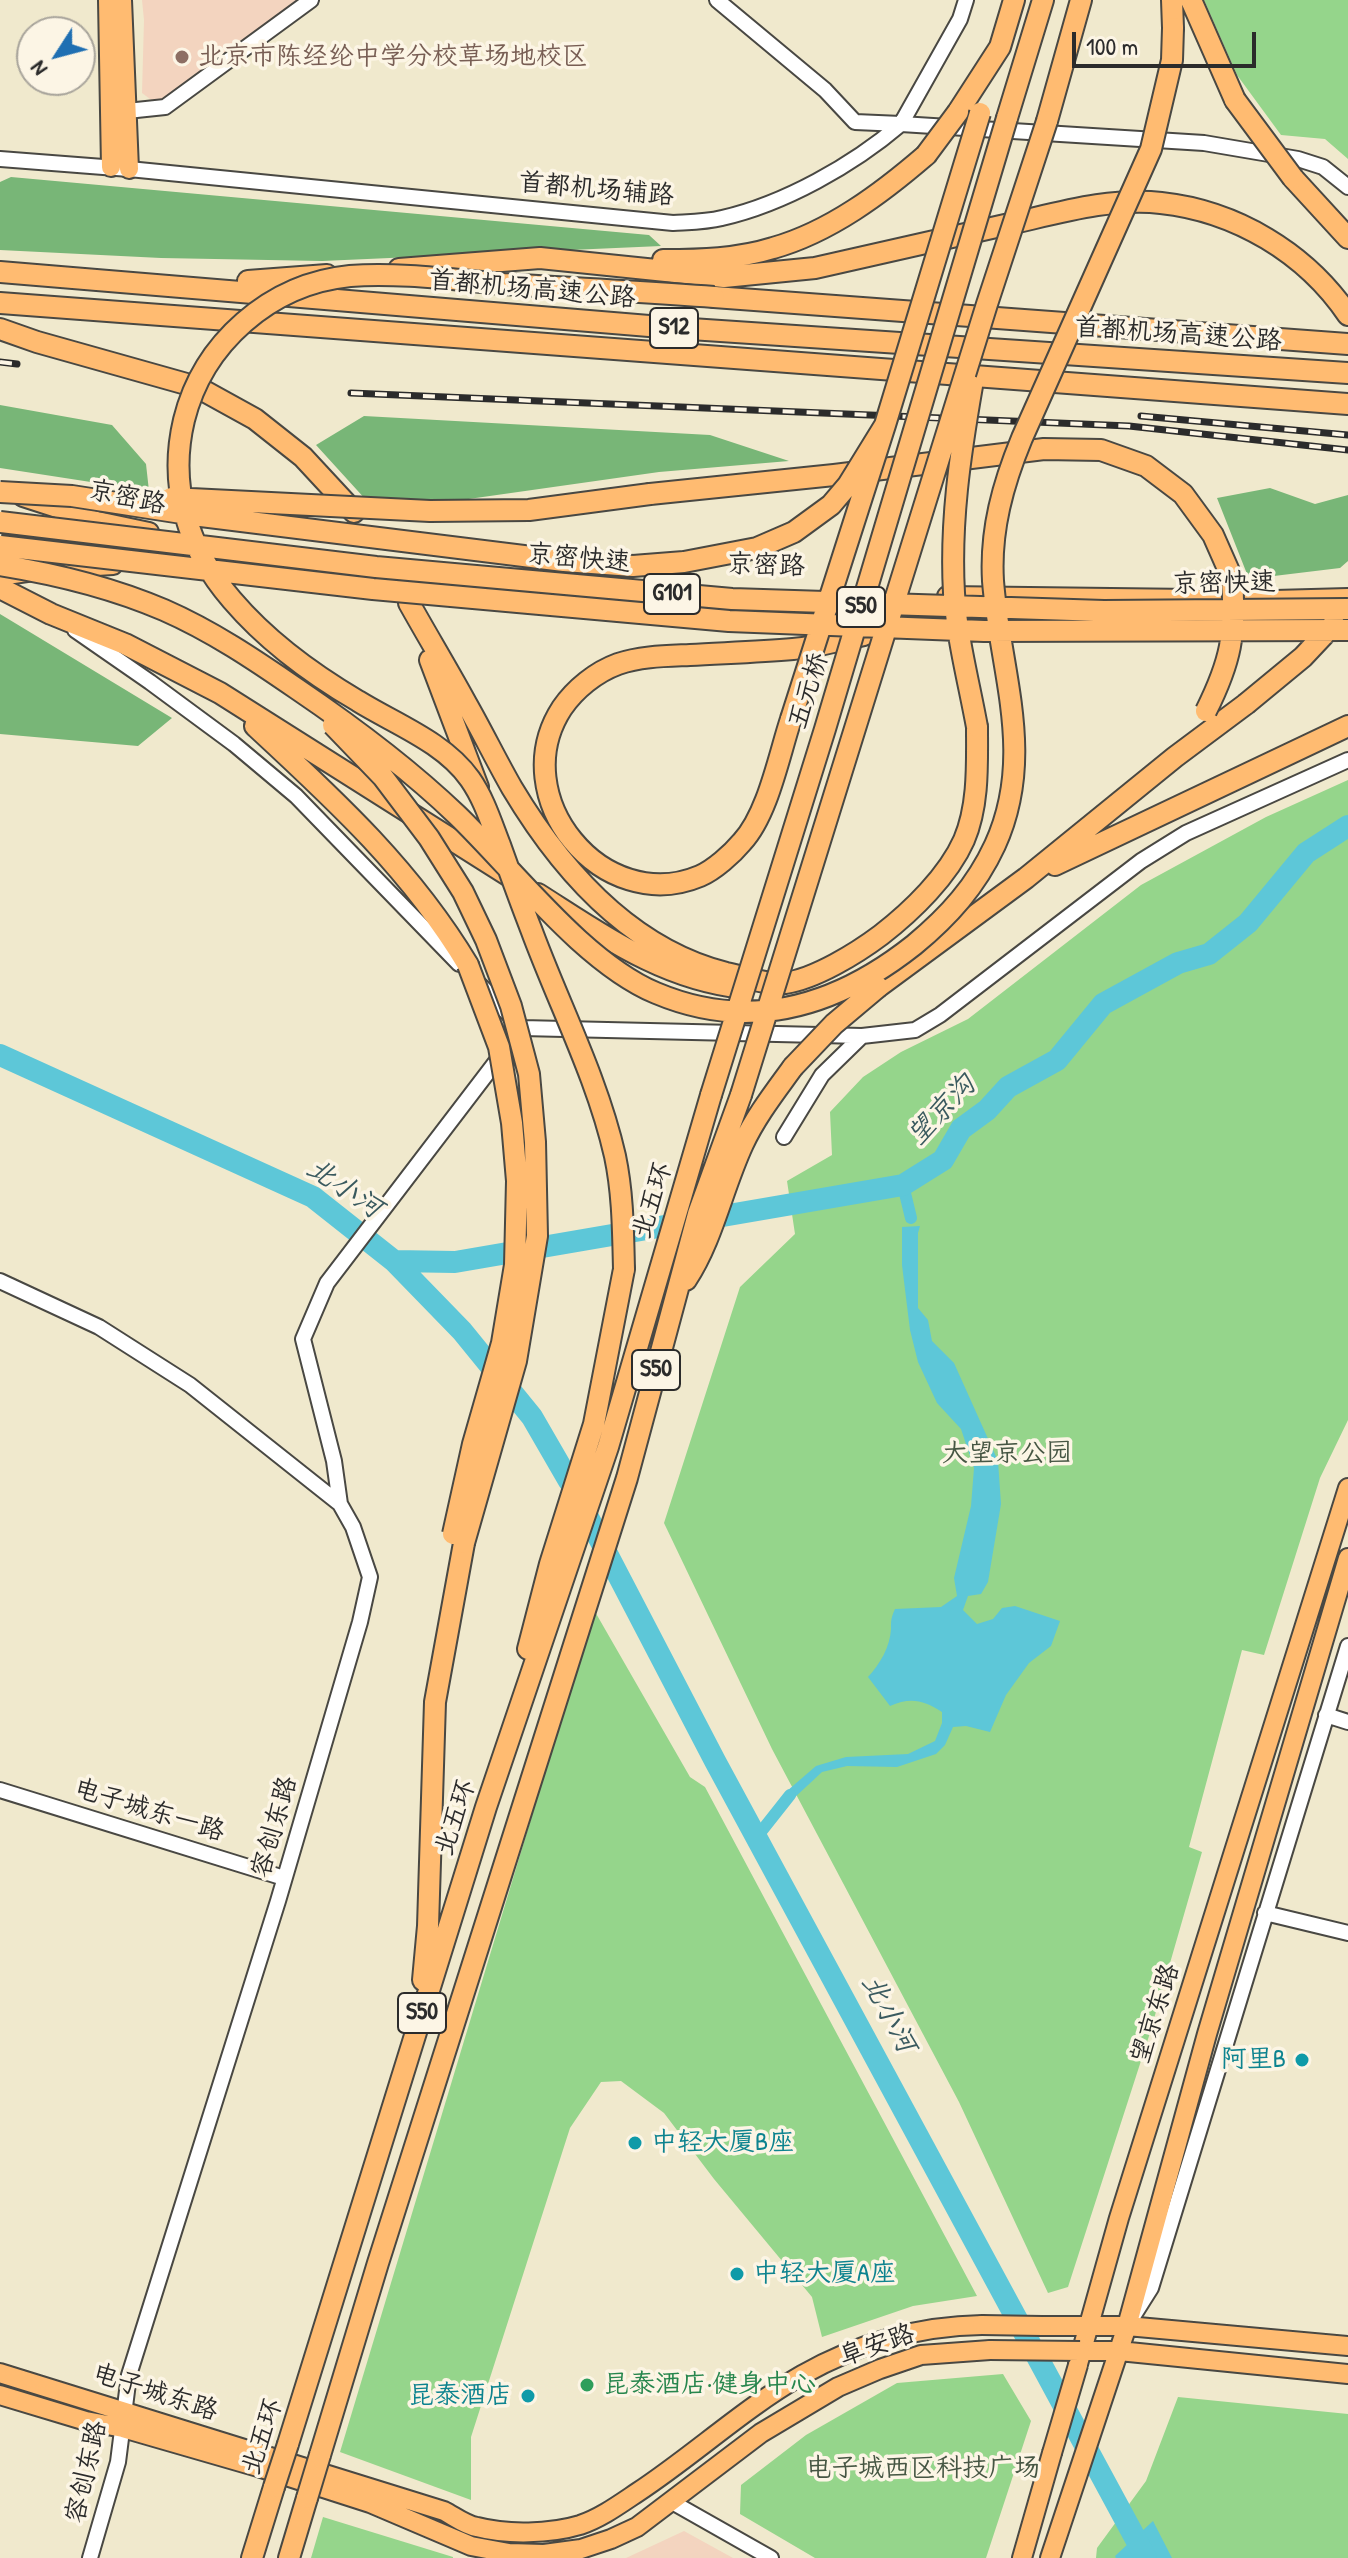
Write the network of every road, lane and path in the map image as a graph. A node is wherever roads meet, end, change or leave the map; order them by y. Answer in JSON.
{"nodes":[{"id":1,"x":108,"y":0,"type":"edge"},
{"id":2,"x":122,"y":0,"type":"edge"},
{"id":3,"x":311,"y":0,"type":"edge"},
{"id":4,"x":717,"y":0,"type":"edge"},
{"id":5,"x":966,"y":0,"type":"edge"},
{"id":6,"x":1014,"y":0,"type":"edge"},
{"id":7,"x":1043,"y":0,"type":"edge"},
{"id":8,"x":1081,"y":0,"type":"edge"},
{"id":9,"x":1172,"y":0,"type":"edge"},
{"id":10,"x":1191,"y":0,"type":"edge"},
{"id":11,"x":1000,"y":47,"type":"junction"},
{"id":12,"x":127,"y":111,"type":"junction"},
{"id":13,"x":901,"y":124,"type":"junction"},
{"id":14,"x":0,"y":159,"type":"edge"},
{"id":15,"x":120,"y":168,"type":"junction"},
{"id":16,"x":1348,"y":187,"type":"edge"},
{"id":17,"x":1348,"y":238,"type":"edge"},
{"id":18,"x":540,"y":258,"type":"junction"},
{"id":19,"x":0,"y":272,"type":"edge"},
{"id":20,"x":189,"y":286,"type":"junction"},
{"id":21,"x":0,"y":303,"type":"edge"},
{"id":22,"x":987,"y":304,"type":"junction"},
{"id":23,"x":1348,"y":315,"type":"edge"},
{"id":24,"x":0,"y":329,"type":"edge"},
{"id":25,"x":1348,"y":344,"type":"edge"},
{"id":26,"x":1348,"y":373,"type":"edge"},
{"id":27,"x":1348,"y":404,"type":"edge"},
{"id":28,"x":885,"y":425,"type":"junction"},
{"id":29,"x":0,"y":490,"type":"edge"},
{"id":30,"x":72,"y":496,"type":"junction"},
{"id":31,"x":0,"y":522,"type":"edge"},
{"id":32,"x":0,"y":546,"type":"edge"},
{"id":33,"x":0,"y":565,"type":"edge"},
{"id":34,"x":0,"y":576,"type":"edge"},
{"id":35,"x":0,"y":588,"type":"edge"},
{"id":36,"x":1348,"y":598,"type":"edge"},
{"id":37,"x":409,"y":603,"type":"junction"},
{"id":38,"x":1348,"y":607,"type":"edge"},
{"id":39,"x":51,"y":614,"type":"junction"},
{"id":40,"x":1348,"y":630,"type":"edge"},
{"id":41,"x":864,"y":635,"type":"junction"},
{"id":42,"x":1348,"y":638,"type":"edge"},
{"id":43,"x":273,"y":672,"type":"junction"},
{"id":44,"x":220,"y":693,"type":"junction"},
{"id":45,"x":1348,"y":726,"type":"edge"},
{"id":46,"x":1175,"y":757,"type":"junction"},
{"id":47,"x":1348,"y":760,"type":"edge"},
{"id":48,"x":484,"y":802,"type":"junction"},
{"id":49,"x":1026,"y":878,"type":"junction"},
{"id":50,"x":783,"y":984,"type":"junction"},
{"id":51,"x":522,"y":1028,"type":"junction"},
{"id":52,"x":862,"y":1036,"type":"junction"},
{"id":53,"x":711,"y":1095,"type":"joint"},
{"id":54,"x":741,"y":1095,"type":"joint"},
{"id":55,"x":784,"y":1137,"type":"dead end"},
{"id":56,"x":708,"y":1213,"type":"junction"},
{"id":57,"x":0,"y":1281,"type":"edge"},
{"id":58,"x":1348,"y":1488,"type":"edge"},
{"id":59,"x":340,"y":1504,"type":"junction"},
{"id":60,"x":458,"y":1539,"type":"junction"},
{"id":61,"x":1345,"y":1567,"type":"edge"},
{"id":62,"x":1348,"y":1596,"type":"edge"},
{"id":63,"x":1348,"y":1646,"type":"edge"},
{"id":64,"x":1326,"y":1715,"type":"junction"},
{"id":65,"x":1348,"y":1722,"type":"edge"},
{"id":66,"x":0,"y":1790,"type":"edge"},
{"id":67,"x":486,"y":1807,"type":"junction"},
{"id":68,"x":284,"y":1878,"type":"junction"},
{"id":69,"x":1265,"y":1913,"type":"junction"},
{"id":70,"x":1348,"y":1933,"type":"edge"},
{"id":71,"x":1234,"y":2015,"type":"junction"},
{"id":72,"x":420,"y":2017,"type":"junction"},
{"id":73,"x":1207,"y":2034,"type":"junction"},
{"id":74,"x":1090,"y":2324,"type":"junction"},
{"id":75,"x":1127,"y":2326,"type":"junction"},
{"id":76,"x":1348,"y":2346,"type":"edge"},
{"id":77,"x":1119,"y":2351,"type":"junction"},
{"id":78,"x":1079,"y":2358,"type":"junction"},
{"id":79,"x":0,"y":2373,"type":"edge"},
{"id":80,"x":1348,"y":2374,"type":"edge"},
{"id":81,"x":0,"y":2395,"type":"edge"},
{"id":82,"x":124,"y":2420,"type":"junction"},
{"id":83,"x":672,"y":2502,"type":"junction"},
{"id":84,"x":474,"y":2527,"type":"joint"},
{"id":85,"x":469,"y":2552,"type":"edge"},
{"id":86,"x":90,"y":2558,"type":"edge"},
{"id":87,"x":252,"y":2558,"type":"edge"},
{"id":88,"x":289,"y":2558,"type":"edge"},
{"id":89,"x":771,"y":2558,"type":"edge"},
{"id":90,"x":1022,"y":2558,"type":"edge"},
{"id":91,"x":1050,"y":2558,"type":"edge"}],
"edges":[{"from":1,"to":15,"type":"main road"},
{"from":2,"to":12,"type":"main road"},
{"from":3,"to":12,"type":"street"},
{"from":4,"to":13,"type":"street"},
{"from":5,"to":13,"type":"street"},
{"from":6,"to":11,"type":"highway"},
{"from":7,"to":53,"type":"highway","name":"五元桥","number":"S50","bridge":true},
{"from":8,"to":22,"type":"highway","name":"五元桥","number":"S50","bridge":true},
{"from":9,"to":43,"type":"highway","bridge":true},
{"from":10,"to":17,"type":"highway","bridge":true},
{"from":11,"to":18,"type":"highway","bridge":true},
{"from":11,"to":28,"type":"highway","bridge":true},
{"from":12,"to":15,"type":"main road"},
{"from":13,"to":15,"type":"street","name":"首都机场辅路"},
{"from":13,"to":16,"type":"street"},
{"from":14,"to":15,"type":"street","name":"首都机场辅路"},
{"from":18,"to":20,"type":"highway"},
{"from":18,"to":23,"type":"highway"},
{"from":19,"to":20,"type":"highway","name":"首都机场高速公路","number":"S12"},
{"from":20,"to":26,"type":"highway","name":"首都机场高速公路","number":"S12"},
{"from":21,"to":27,"type":"highway","name":"首都机场高速公路","number":"S12"},
{"from":22,"to":50,"type":"highway","bridge":true},
{"from":22,"to":54,"type":"highway","name":"五元桥","number":"S50","bridge":true},
{"from":24,"to":37,"type":"highway","bridge":true},
{"from":25,"to":48,"type":"highway","bridge":true},
{"from":28,"to":30,"type":"highway","bridge":true},
{"from":28,"to":41,"type":"highway","bridge":true},
{"from":29,"to":30,"type":"highway","bridge":true},
{"from":29,"to":36,"type":"main road","name":"京密路","number":"G101"},
{"from":30,"to":46,"type":"highway","bridge":true},
{"from":31,"to":38,"type":"highway","name":"京密快速","number":"G101","bridge":true},
{"from":32,"to":40,"type":"highway","name":"京密快速","number":"G101","bridge":true},
{"from":33,"to":43,"type":"highway","bridge":true},
{"from":34,"to":41,"type":"main road","number":"G101"},
{"from":35,"to":39,"type":"highway"},
{"from":37,"to":48,"type":"highway","bridge":true},
{"from":37,"to":50,"type":"highway"},
{"from":38,"to":46,"type":"highway","bridge":true},
{"from":39,"to":44,"type":"highway"},
{"from":39,"to":51,"type":"street"},
{"from":41,"to":42,"type":"main road","number":"G101"},
{"from":43,"to":60,"type":"highway","bridge":true},
{"from":44,"to":50,"type":"highway"},
{"from":44,"to":60,"type":"highway","bridge":true},
{"from":45,"to":49,"type":"highway"},
{"from":46,"to":49,"type":"highway"},
{"from":47,"to":52,"type":"street"},
{"from":48,"to":67,"type":"highway","bridge":true},
{"from":49,"to":56,"type":"highway","bridge":true},
{"from":51,"to":52,"type":"street"},
{"from":51,"to":59,"type":"street"},
{"from":52,"to":55,"type":"street"},
{"from":53,"to":67,"type":"highway","name":"北五环","number":"S50"},
{"from":54,"to":56,"type":"highway","name":"北五环","number":"S50"},
{"from":56,"to":88,"type":"highway","name":"北五环","number":"S50","bridge":true},
{"from":57,"to":59,"type":"street","name":"容创东路"},
{"from":58,"to":74,"type":"main road","name":"望京东路"},
{"from":59,"to":68,"type":"street","name":"容创东路"},
{"from":60,"to":72,"type":"highway"},
{"from":61,"to":62,"type":"street"},
{"from":61,"to":73,"type":"main road","name":"望京东路"},
{"from":63,"to":64,"type":"street"},
{"from":64,"to":65,"type":"street"},
{"from":64,"to":69,"type":"street"},
{"from":66,"to":68,"type":"street","name":"电子城东一路"},
{"from":67,"to":72,"type":"highway","name":"北五环","number":"S50"},
{"from":68,"to":82,"type":"street","name":"容创东路"},
{"from":69,"to":70,"type":"street"},
{"from":69,"to":71,"type":"street"},
{"from":71,"to":73,"type":"street"},
{"from":71,"to":75,"type":"street"},
{"from":72,"to":87,"type":"highway","name":"北五环","number":"S50","bridge":true},
{"from":73,"to":75,"type":"main road","name":"望京东路"},
{"from":74,"to":75,"type":"main road","name":"阜安路"},
{"from":74,"to":78,"type":"main road","name":"望京东路"},
{"from":74,"to":84,"type":"main road","name":"阜安路","bridge":true},
{"from":75,"to":76,"type":"main road"},
{"from":75,"to":77,"type":"main road","name":"望京东路"},
{"from":77,"to":78,"type":"main road","name":"阜安路"},
{"from":77,"to":80,"type":"main road","name":"阜安路"},
{"from":77,"to":91,"type":"main road","name":"望京东路"},
{"from":78,"to":83,"type":"main road","name":"阜安路","bridge":true},
{"from":78,"to":90,"type":"main road","name":"望京东路","bridge":true},
{"from":79,"to":82,"type":"main road","name":"电子城东路"},
{"from":81,"to":82,"type":"main road","name":"电子城东路"},
{"from":82,"to":84,"type":"main road","name":"电子城东路"},
{"from":82,"to":85,"type":"main road","name":"电子城东路"},
{"from":82,"to":86,"type":"street","name":"容创东路"},
{"from":83,"to":85,"type":"main road","name":"阜安路"},
{"from":83,"to":89,"type":"street"}]}
